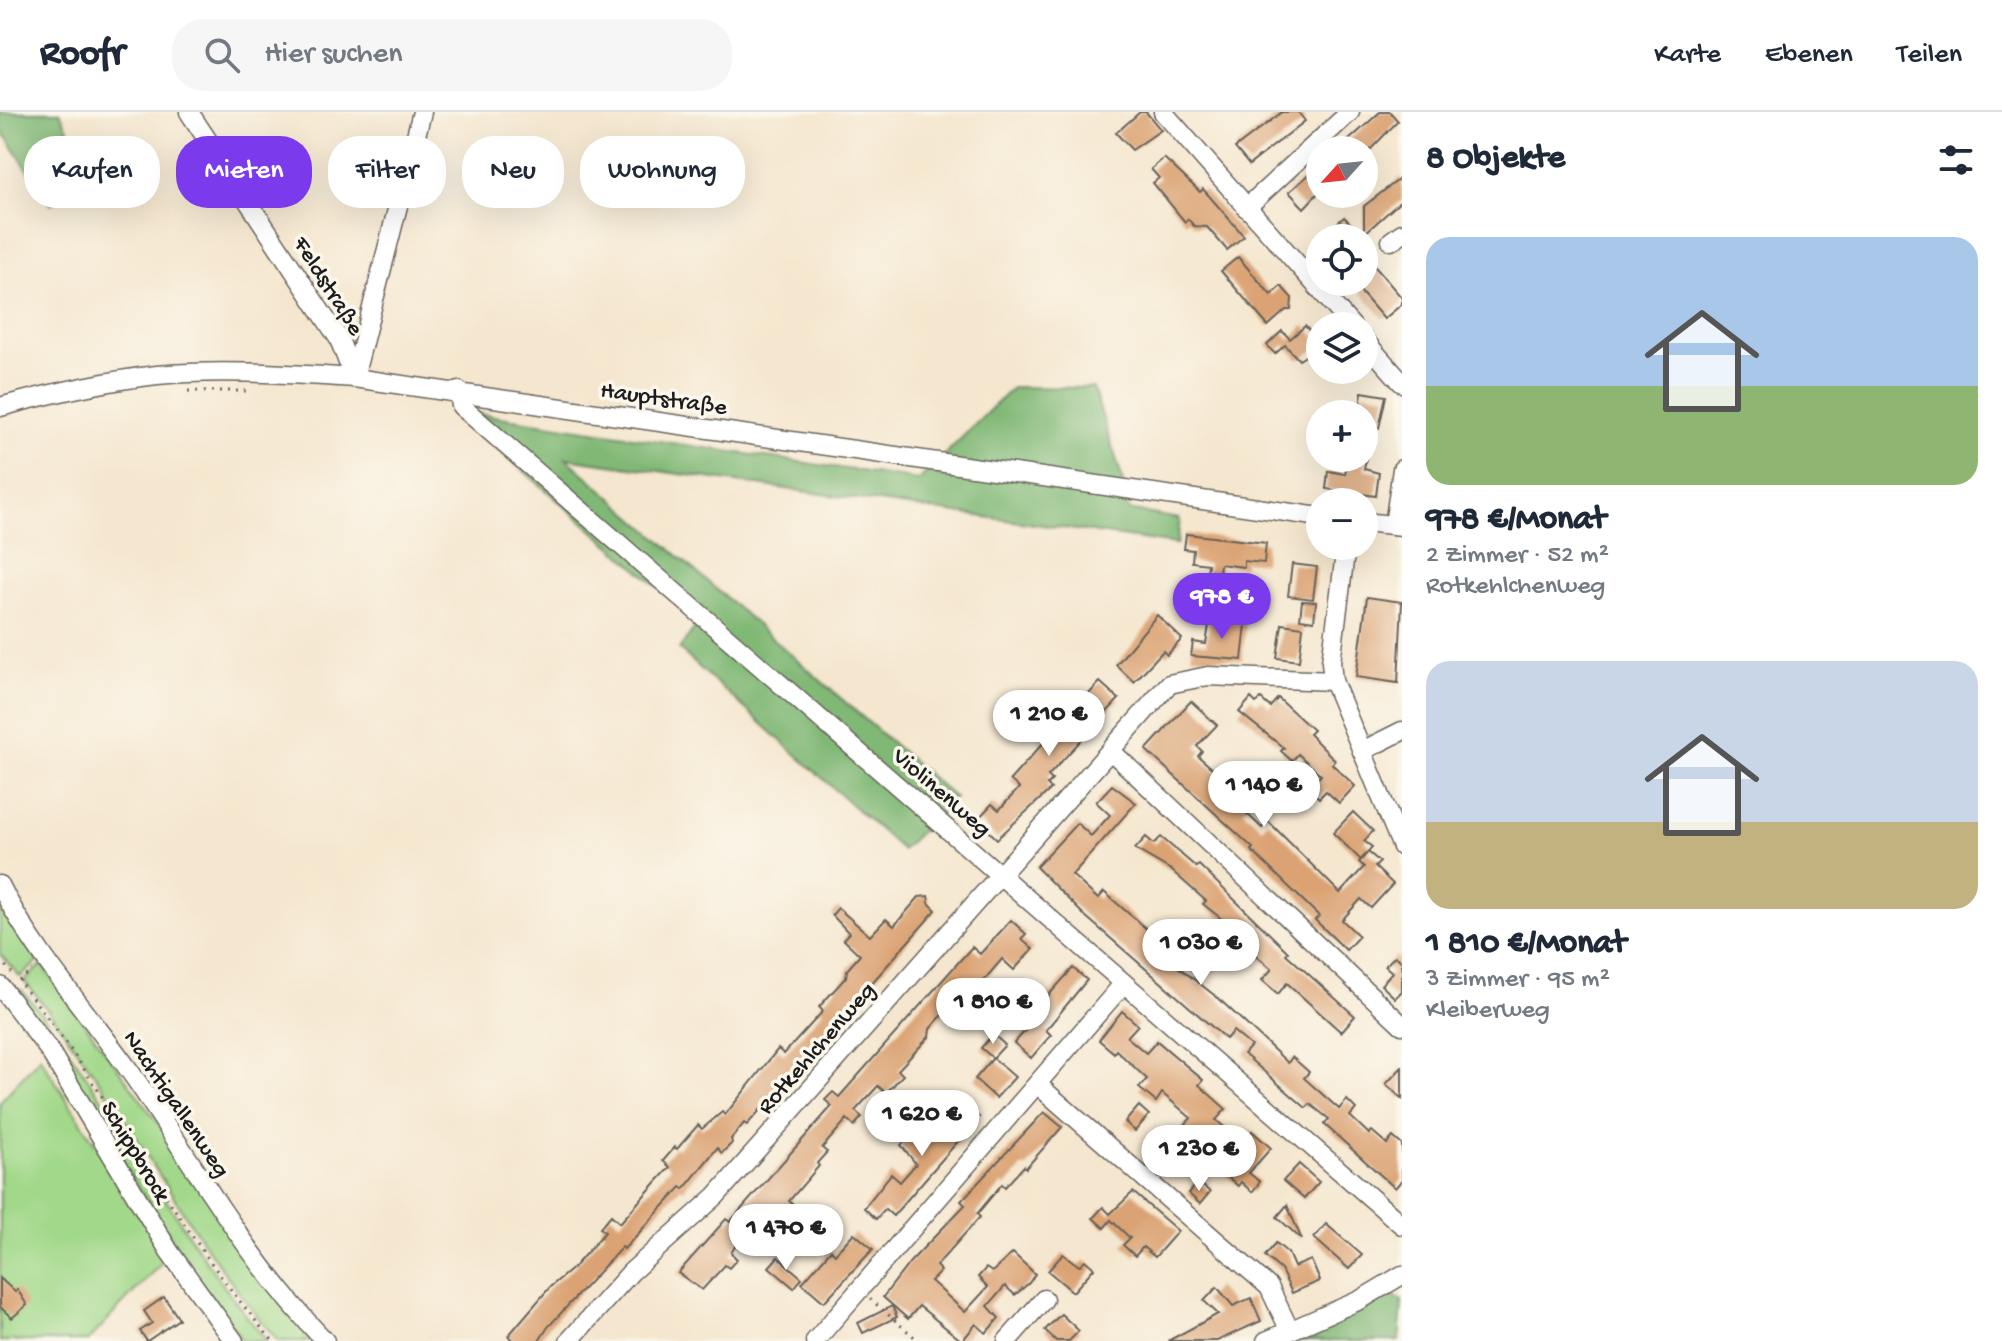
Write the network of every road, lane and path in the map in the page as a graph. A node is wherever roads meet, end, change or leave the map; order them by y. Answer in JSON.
{"nodes":[{"id":1,"x":189,"y":112,"type":"edge"},
{"id":2,"x":422,"y":112,"type":"edge"},
{"id":3,"x":1163,"y":112,"type":"edge"},
{"id":4,"x":1350,"y":112,"type":"edge"},
{"id":5,"x":1246,"y":208,"type":"junction"},
{"id":6,"x":1339,"y":312,"type":"edge"},
{"id":7,"x":1378,"y":356,"type":"edge"},
{"id":8,"x":354,"y":378,"type":"junction"},
{"id":9,"x":1402,"y":383,"type":"edge"},
{"id":10,"x":459,"y":391,"type":"junction"},
{"id":11,"x":0,"y":407,"type":"edge"},
{"id":12,"x":1402,"y":469,"type":"edge"},
{"id":13,"x":1306,"y":515,"type":"edge"},
{"id":14,"x":1378,"y":524,"type":"edge"},
{"id":15,"x":1398,"y":526,"type":"edge"},
{"id":16,"x":1344,"y":560,"type":"edge"},
{"id":17,"x":1333,"y":681,"type":"junction"},
{"id":18,"x":1402,"y":731,"type":"edge"},
{"id":19,"x":1111,"y":751,"type":"junction"},
{"id":20,"x":1362,"y":751,"type":"junction"},
{"id":21,"x":1402,"y":847,"type":"edge"},
{"id":22,"x":1000,"y":873,"type":"junction"},
{"id":23,"x":0,"y":885,"type":"edge"},
{"id":24,"x":0,"y":960,"type":"edge"},
{"id":25,"x":1124,"y":983,"type":"junction"},
{"id":26,"x":0,"y":986,"type":"edge"},
{"id":27,"x":1402,"y":1025,"type":"edge"},
{"id":28,"x":1038,"y":1085,"type":"junction"},
{"id":29,"x":1402,"y":1225,"type":"edge"},
{"id":30,"x":1402,"y":1275,"type":"edge"},
{"id":31,"x":861,"y":1292,"type":"junction"},
{"id":32,"x":1044,"y":1299,"type":"dead end"},
{"id":33,"x":1290,"y":1331,"type":"junction"},
{"id":34,"x":234,"y":1341,"type":"edge"},
{"id":35,"x":273,"y":1341,"type":"edge"},
{"id":36,"x":325,"y":1341,"type":"edge"},
{"id":37,"x":569,"y":1341,"type":"edge"},
{"id":38,"x":815,"y":1341,"type":"edge"},
{"id":39,"x":919,"y":1341,"type":"edge"},
{"id":40,"x":1007,"y":1341,"type":"edge"},
{"id":41,"x":1266,"y":1341,"type":"edge"}],
"edges":[{"from":1,"to":8,"type":"street","name":"Feldstraße"},
{"from":2,"to":8,"type":"street","name":"Feldstraße"},
{"from":3,"to":5,"type":"street"},
{"from":4,"to":5,"type":"street"},
{"from":5,"to":6,"type":"street"},
{"from":7,"to":9,"type":"street"},
{"from":8,"to":10,"type":"street","name":"Hauptstraße"},
{"from":8,"to":11,"type":"street","name":"Hauptstraße"},
{"from":10,"to":13,"type":"street","name":"Hauptstraße"},
{"from":10,"to":22,"type":"street","name":"Violinenweg"},
{"from":12,"to":15,"type":"street"},
{"from":14,"to":15,"type":"street"},
{"from":16,"to":17,"type":"street"},
{"from":17,"to":19,"type":"street","name":"Rotkehlchenweg"},
{"from":17,"to":20,"type":"street"},
{"from":18,"to":20,"type":"street"},
{"from":19,"to":22,"type":"street","name":"Rotkehlchenweg"},
{"from":19,"to":27,"type":"street"},
{"from":20,"to":21,"type":"street"},
{"from":22,"to":25,"type":"street","name":"Violinenweg"},
{"from":22,"to":37,"type":"street","name":"Rotkehlchenweg"},
{"from":23,"to":36,"type":"street","name":"Nachtigallenweg"},
{"from":24,"to":35,"type":"path"},
{"from":25,"to":28,"type":"street"},
{"from":25,"to":29,"type":"street","name":"Violinenweg"},
{"from":26,"to":34,"type":"street","name":"Schippbrock"},
{"from":28,"to":31,"type":"street"},
{"from":28,"to":33,"type":"street"},
{"from":30,"to":33,"type":"street"},
{"from":31,"to":38,"type":"street"},
{"from":31,"to":39,"type":"path"},
{"from":32,"to":40,"type":"street"},
{"from":33,"to":41,"type":"street"}]}
